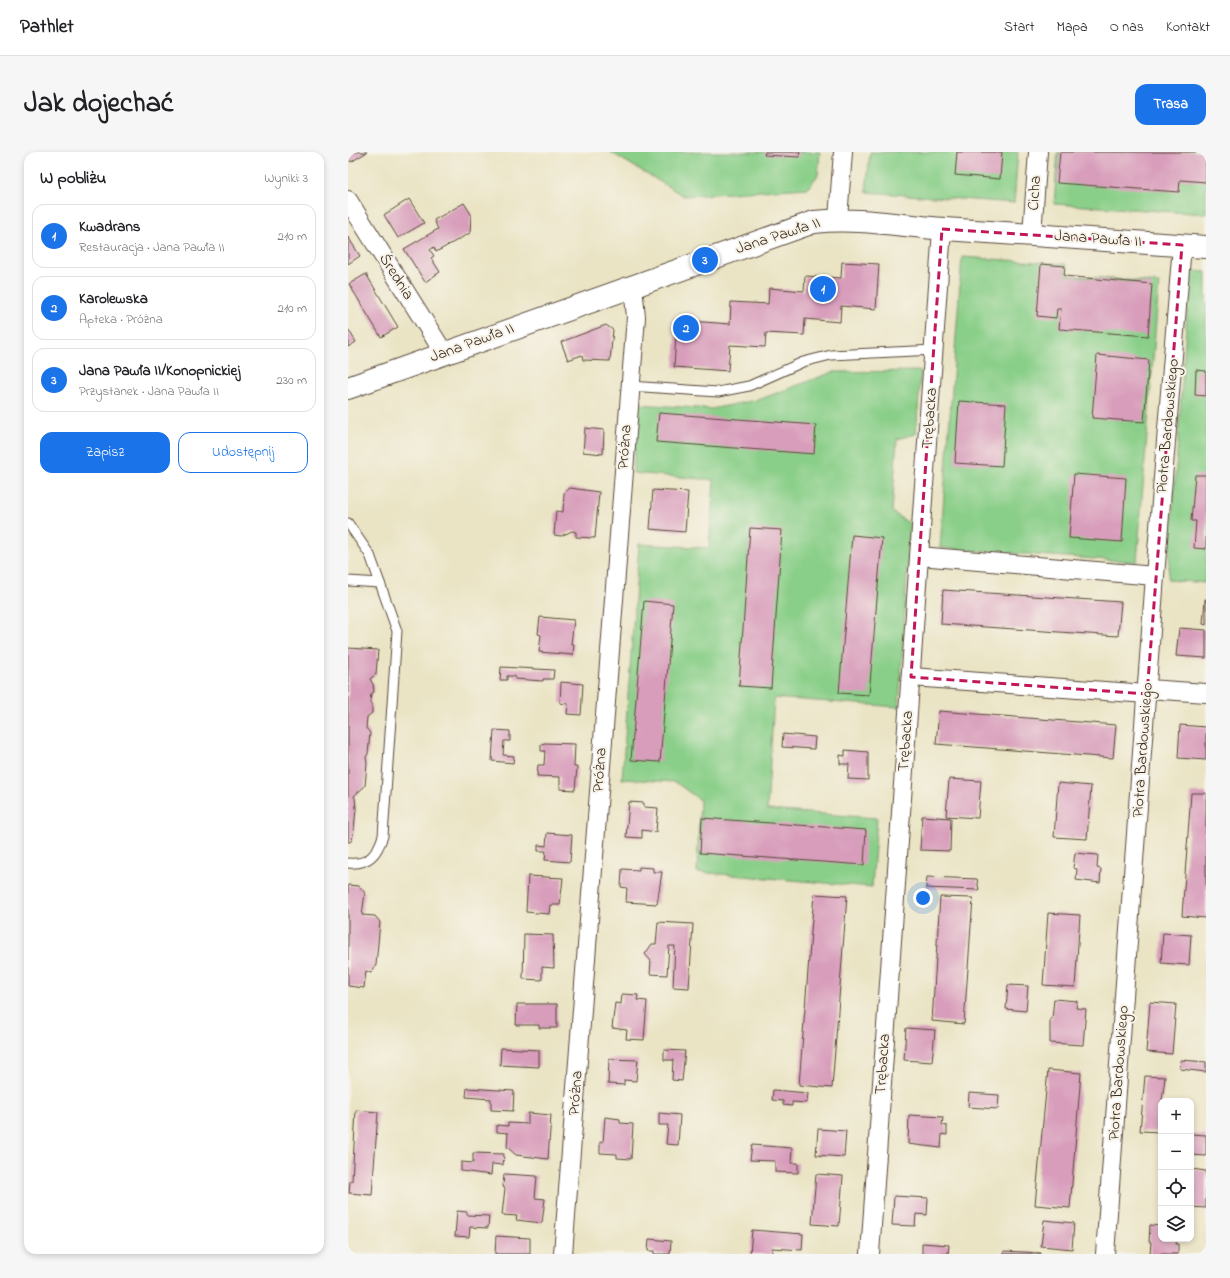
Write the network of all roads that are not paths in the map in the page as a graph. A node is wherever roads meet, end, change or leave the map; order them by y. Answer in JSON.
{"nodes":[{"id":1,"x":843,"y":152,"type":"edge"},
{"id":2,"x":1038,"y":152,"type":"edge"},
{"id":3,"x":348,"y":200,"type":"edge"},
{"id":4,"x":838,"y":219,"type":"junction"},
{"id":5,"x":942,"y":229,"type":"junction"},
{"id":6,"x":1032,"y":234,"type":"junction"},
{"id":7,"x":1182,"y":245,"type":"junction"},
{"id":8,"x":1206,"y":247,"type":"edge"},
{"id":9,"x":633,"y":287,"type":"junction"},
{"id":10,"x":935,"y":350,"type":"junction"},
{"id":11,"x":444,"y":353,"type":"junction"},
{"id":12,"x":629,"y":386,"type":"junction"},
{"id":13,"x":348,"y":388,"type":"edge"},
{"id":14,"x":348,"y":523,"type":"edge"},
{"id":15,"x":919,"y":556,"type":"junction"},
{"id":16,"x":1155,"y":576,"type":"junction"},
{"id":17,"x":348,"y":581,"type":"edge"},
{"id":18,"x":380,"y":583,"type":"junction"},
{"id":19,"x":911,"y":677,"type":"junction"},
{"id":20,"x":1148,"y":692,"type":"junction"},
{"id":21,"x":1206,"y":693,"type":"edge"},
{"id":22,"x":348,"y":863,"type":"edge"},
{"id":23,"x":563,"y":1254,"type":"edge"},
{"id":24,"x":870,"y":1254,"type":"edge"},
{"id":25,"x":1105,"y":1254,"type":"edge"}],
"edges":[{"from":1,"to":4,"type":"street"},
{"from":2,"to":6,"type":"street","name":"Cicha"},
{"from":3,"to":11,"type":"street","name":"Średnia"},
{"from":4,"to":5,"type":"street","name":"Jana Pawła II"},
{"from":4,"to":9,"type":"street","name":"Jana Pawła II"},
{"from":5,"to":6,"type":"street","name":"Jana Pawła II"},
{"from":5,"to":10,"type":"street","name":"Trębacka"},
{"from":6,"to":7,"type":"street","name":"Jana Pawła II"},
{"from":7,"to":8,"type":"street","name":"Jana Pawła II"},
{"from":7,"to":16,"type":"street","name":"Piotra Bardowskiego"},
{"from":9,"to":11,"type":"street","name":"Jana Pawła II"},
{"from":9,"to":12,"type":"street","name":"Próżna"},
{"from":10,"to":12,"type":"lane"},
{"from":10,"to":15,"type":"street","name":"Trębacka"},
{"from":11,"to":13,"type":"street","name":"Jana Pawła II"},
{"from":12,"to":23,"type":"street","name":"Próżna"},
{"from":14,"to":18,"type":"lane"},
{"from":15,"to":16,"type":"street"},
{"from":15,"to":19,"type":"street","name":"Trębacka"},
{"from":16,"to":20,"type":"street","name":"Piotra Bardowskiego"},
{"from":17,"to":18,"type":"lane"},
{"from":18,"to":22,"type":"lane"},
{"from":19,"to":20,"type":"street"},
{"from":19,"to":24,"type":"street","name":"Trębacka"},
{"from":20,"to":21,"type":"street"},
{"from":20,"to":25,"type":"street","name":"Piotra Bardowskiego"}]}
